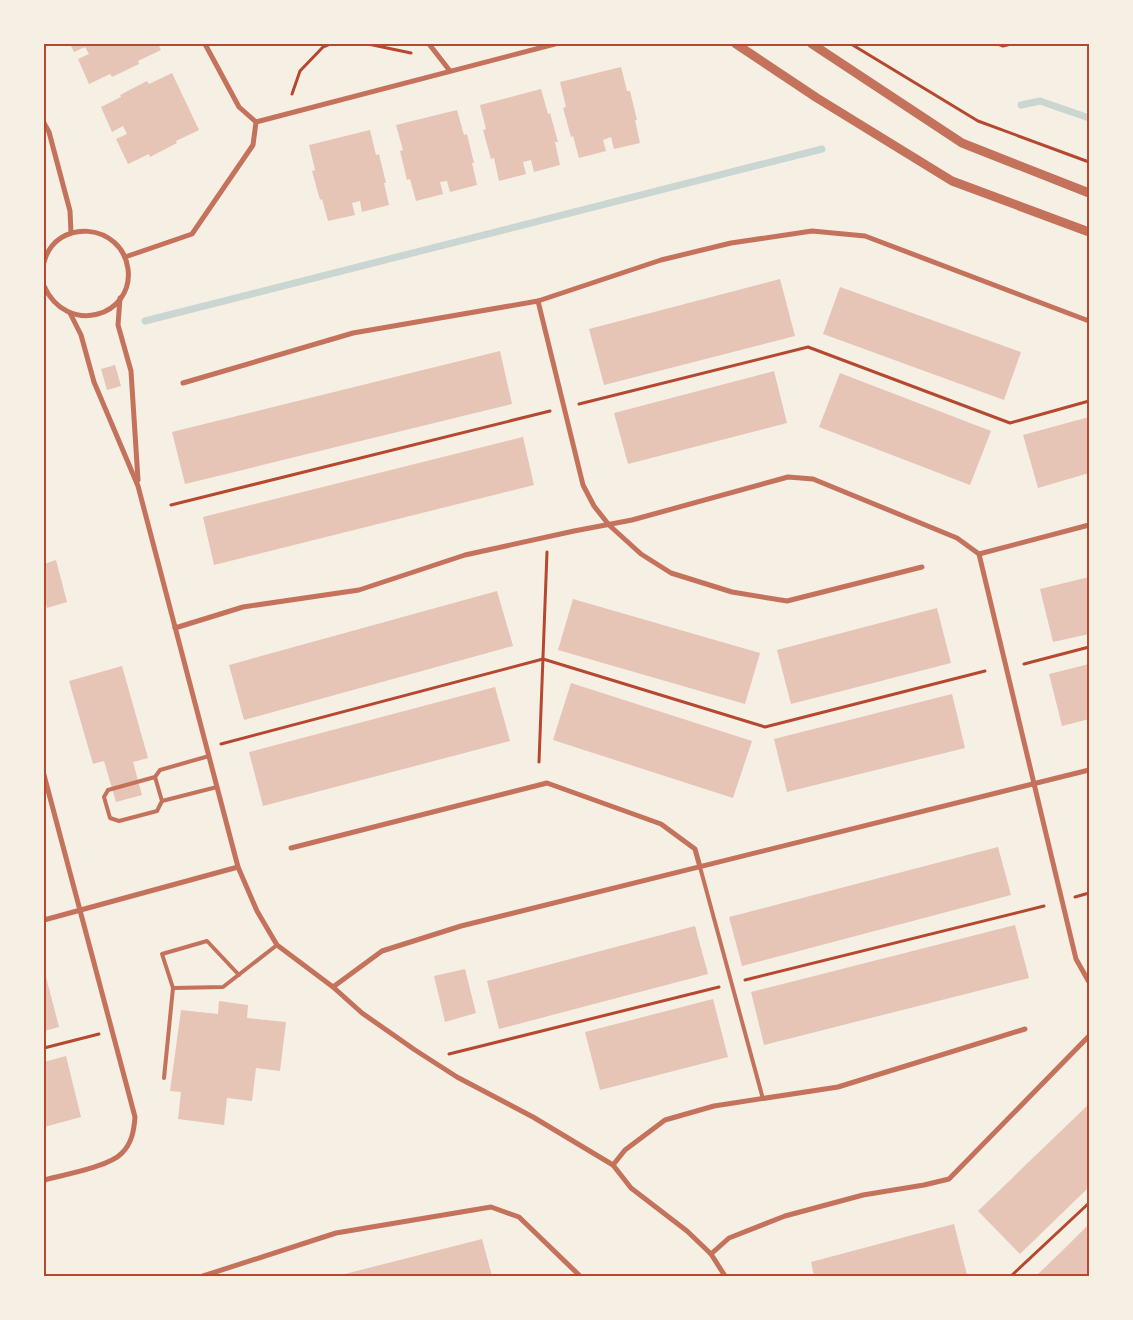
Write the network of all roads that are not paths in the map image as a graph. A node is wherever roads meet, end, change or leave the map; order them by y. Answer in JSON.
{"nodes":[{"id":1,"x":205,"y":44,"type":"edge"},
{"id":2,"x":429,"y":44,"type":"edge"},
{"id":3,"x":555,"y":44,"type":"edge"},
{"id":4,"x":736,"y":44,"type":"edge"},
{"id":5,"x":812,"y":44,"type":"edge"},
{"id":6,"x":450,"y":71,"type":"junction"},
{"id":7,"x":256,"y":122,"type":"junction"},
{"id":8,"x":44,"y":123,"type":"edge"},
{"id":9,"x":46,"y":132,"type":"edge"},
{"id":10,"x":1089,"y":193,"type":"edge"},
{"id":11,"x":1089,"y":232,"type":"edge"},
{"id":12,"x":71,"y":233,"type":"junction"},
{"id":13,"x":125,"y":257,"type":"junction"},
{"id":14,"x":44,"y":262,"type":"edge"},
{"id":15,"x":44,"y":286,"type":"edge"},
{"id":16,"x":120,"y":298,"type":"junction"},
{"id":17,"x":538,"y":301,"type":"junction"},
{"id":18,"x":70,"y":314,"type":"junction"},
{"id":19,"x":1089,"y":321,"type":"edge"},
{"id":20,"x":183,"y":383,"type":"dead end"},
{"id":21,"x":138,"y":486,"type":"junction"},
{"id":22,"x":609,"y":525,"type":"junction"},
{"id":23,"x":1089,"y":525,"type":"edge"},
{"id":24,"x":979,"y":554,"type":"junction"},
{"id":25,"x":922,"y":566,"type":"dead end"},
{"id":26,"x":175,"y":628,"type":"junction"},
{"id":27,"x":209,"y":756,"type":"junction"},
{"id":28,"x":1089,"y":770,"type":"edge"},
{"id":29,"x":44,"y":775,"type":"edge"},
{"id":30,"x":155,"y":777,"type":"junction"},
{"id":31,"x":1034,"y":784,"type":"junction"},
{"id":32,"x":217,"y":787,"type":"junction"},
{"id":33,"x":162,"y":801,"type":"junction"},
{"id":34,"x":291,"y":848,"type":"dead end"},
{"id":35,"x":238,"y":867,"type":"junction"},
{"id":36,"x":700,"y":867,"type":"junction"},
{"id":37,"x":80,"y":910,"type":"junction"},
{"id":38,"x":44,"y":920,"type":"edge"},
{"id":39,"x":277,"y":946,"type":"junction"},
{"id":40,"x":239,"y":975,"type":"junction"},
{"id":41,"x":1089,"y":982,"type":"edge"},
{"id":42,"x":334,"y":987,"type":"junction"},
{"id":43,"x":173,"y":988,"type":"junction"},
{"id":44,"x":1025,"y":1029,"type":"dead end"},
{"id":45,"x":1089,"y":1036,"type":"edge"},
{"id":46,"x":164,"y":1078,"type":"dead end"},
{"id":47,"x":763,"y":1099,"type":"junction"},
{"id":48,"x":613,"y":1165,"type":"junction"},
{"id":49,"x":44,"y":1180,"type":"edge"},
{"id":50,"x":711,"y":1254,"type":"junction"},
{"id":51,"x":203,"y":1276,"type":"edge"},
{"id":52,"x":580,"y":1276,"type":"edge"},
{"id":53,"x":725,"y":1276,"type":"edge"}],
"edges":[{"from":1,"to":7,"type":"street"},
{"from":2,"to":6,"type":"street"},
{"from":3,"to":6,"type":"street"},
{"from":4,"to":11,"type":"street"},
{"from":5,"to":10,"type":"street"},
{"from":6,"to":7,"type":"street"},
{"from":7,"to":13,"type":"street"},
{"from":8,"to":9,"type":"street"},
{"from":9,"to":12,"type":"street"},
{"from":12,"to":13,"type":"street"},
{"from":12,"to":14,"type":"street"},
{"from":13,"to":16,"type":"street"},
{"from":15,"to":18,"type":"street"},
{"from":16,"to":18,"type":"street"},
{"from":16,"to":21,"type":"street"},
{"from":17,"to":19,"type":"street"},
{"from":17,"to":20,"type":"street"},
{"from":17,"to":22,"type":"street"},
{"from":18,"to":21,"type":"street"},
{"from":21,"to":26,"type":"street"},
{"from":22,"to":24,"type":"street"},
{"from":22,"to":25,"type":"street"},
{"from":22,"to":26,"type":"street"},
{"from":23,"to":24,"type":"street"},
{"from":24,"to":31,"type":"street"},
{"from":26,"to":27,"type":"street"},
{"from":27,"to":30,"type":"lane"},
{"from":27,"to":32,"type":"street"},
{"from":28,"to":31,"type":"street"},
{"from":29,"to":37,"type":"street"},
{"from":30,"to":33,"type":"lane"},
{"from":30,"to":33,"type":"lane"},
{"from":31,"to":36,"type":"street"},
{"from":31,"to":41,"type":"street"},
{"from":32,"to":33,"type":"lane"},
{"from":32,"to":35,"type":"street"},
{"from":34,"to":36,"type":"street"},
{"from":35,"to":37,"type":"street"},
{"from":35,"to":39,"type":"street"},
{"from":36,"to":42,"type":"street"},
{"from":36,"to":47,"type":"lane"},
{"from":37,"to":38,"type":"street"},
{"from":37,"to":49,"type":"street"},
{"from":39,"to":40,"type":"lane"},
{"from":39,"to":42,"type":"street"},
{"from":40,"to":43,"type":"lane"},
{"from":40,"to":43,"type":"lane"},
{"from":42,"to":48,"type":"street"},
{"from":43,"to":46,"type":"lane"},
{"from":44,"to":47,"type":"street"},
{"from":45,"to":50,"type":"street"},
{"from":47,"to":48,"type":"street"},
{"from":48,"to":50,"type":"street"},
{"from":50,"to":53,"type":"street"},
{"from":51,"to":52,"type":"street"}]}
